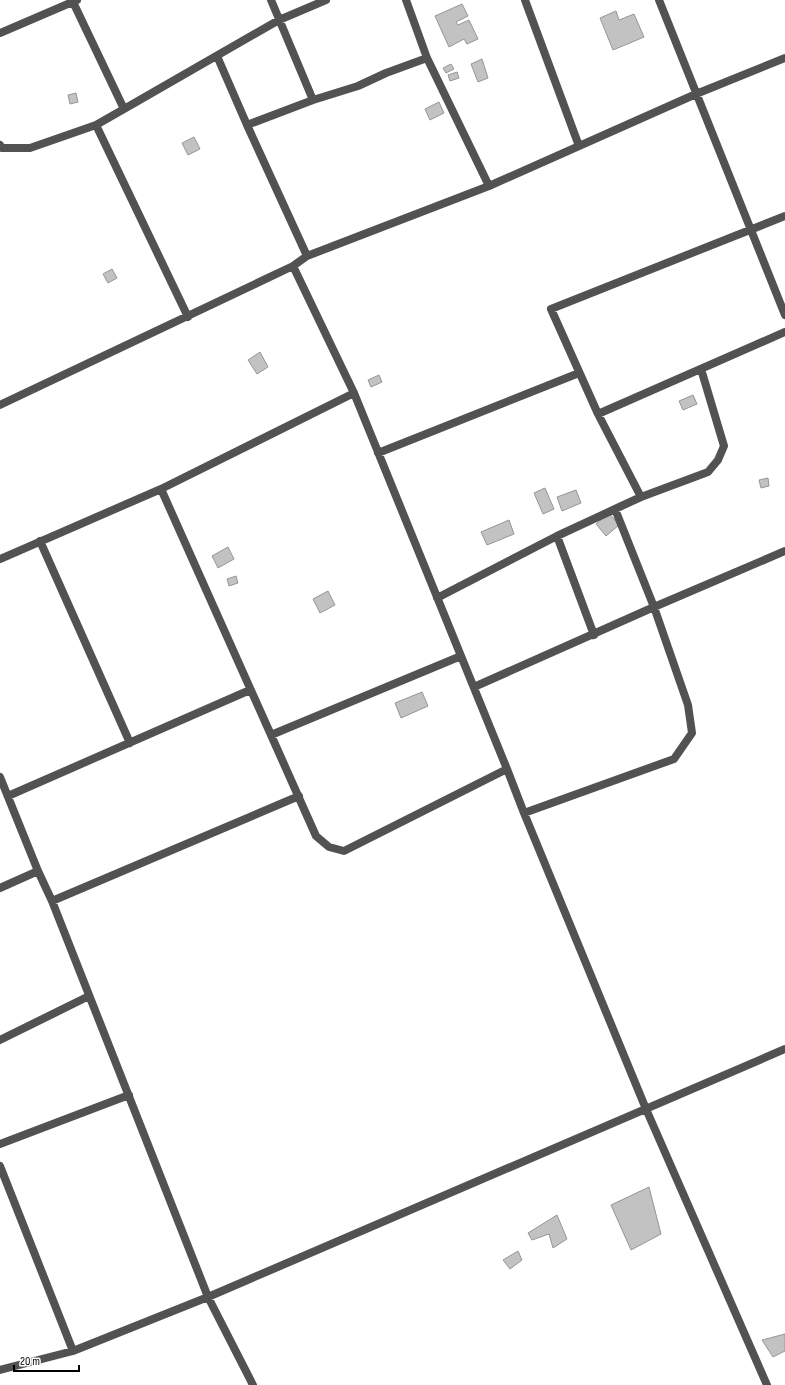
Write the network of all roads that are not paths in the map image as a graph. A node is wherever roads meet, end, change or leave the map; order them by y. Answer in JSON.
{"nodes":[{"id":1,"x":271,"y":0,"type":"edge"},
{"id":2,"x":326,"y":0,"type":"edge"},
{"id":3,"x":406,"y":0,"type":"edge"},
{"id":4,"x":525,"y":0,"type":"edge"},
{"id":5,"x":659,"y":0,"type":"edge"},
{"id":6,"x":75,"y":1,"type":"edge"},
{"id":7,"x":279,"y":20,"type":"junction"},
{"id":8,"x":0,"y":33,"type":"edge"},
{"id":9,"x":217,"y":56,"type":"junction"},
{"id":10,"x":427,"y":58,"type":"junction"},
{"id":11,"x":785,"y":58,"type":"edge"},
{"id":12,"x":696,"y":94,"type":"junction"},
{"id":13,"x":313,"y":100,"type":"junction"},
{"id":14,"x":124,"y":109,"type":"junction"},
{"id":15,"x":96,"y":125,"type":"junction"},
{"id":16,"x":247,"y":125,"type":"junction"},
{"id":17,"x":0,"y":145,"type":"edge"},
{"id":18,"x":579,"y":146,"type":"junction"},
{"id":19,"x":489,"y":186,"type":"junction"},
{"id":20,"x":785,"y":216,"type":"edge"},
{"id":21,"x":750,"y":231,"type":"junction"},
{"id":22,"x":307,"y":256,"type":"junction"},
{"id":23,"x":293,"y":266,"type":"junction"},
{"id":24,"x":785,"y":315,"type":"edge"},
{"id":25,"x":188,"y":317,"type":"junction"},
{"id":26,"x":785,"y":332,"type":"edge"},
{"id":27,"x":701,"y":369,"type":"junction"},
{"id":28,"x":579,"y":373,"type":"junction"},
{"id":29,"x":354,"y":393,"type":"junction"},
{"id":30,"x":0,"y":406,"type":"edge"},
{"id":31,"x":598,"y":414,"type":"junction"},
{"id":32,"x":378,"y":453,"type":"junction"},
{"id":33,"x":162,"y":489,"type":"junction"},
{"id":34,"x":640,"y":497,"type":"junction"},
{"id":35,"x":616,"y":509,"type":"junction"},
{"id":36,"x":557,"y":536,"type":"junction"},
{"id":37,"x":40,"y":541,"type":"junction"},
{"id":38,"x":785,"y":551,"type":"edge"},
{"id":39,"x":0,"y":560,"type":"edge"},
{"id":40,"x":437,"y":598,"type":"junction"},
{"id":41,"x":654,"y":607,"type":"junction"},
{"id":42,"x":594,"y":635,"type":"junction"},
{"id":43,"x":461,"y":656,"type":"junction"},
{"id":44,"x":474,"y":687,"type":"junction"},
{"id":45,"x":250,"y":690,"type":"junction"},
{"id":46,"x":271,"y":735,"type":"junction"},
{"id":47,"x":130,"y":743,"type":"junction"},
{"id":48,"x":507,"y":769,"type":"junction"},
{"id":49,"x":0,"y":777,"type":"edge"},
{"id":50,"x":8,"y":796,"type":"junction"},
{"id":51,"x":299,"y":796,"type":"junction"},
{"id":52,"x":524,"y":814,"type":"junction"},
{"id":53,"x":38,"y":871,"type":"junction"},
{"id":54,"x":0,"y":888,"type":"edge"},
{"id":55,"x":52,"y":901,"type":"junction"},
{"id":56,"x":89,"y":996,"type":"junction"},
{"id":57,"x":0,"y":1040,"type":"edge"},
{"id":58,"x":785,"y":1049,"type":"edge"},
{"id":59,"x":130,"y":1095,"type":"junction"},
{"id":60,"x":646,"y":1109,"type":"junction"},
{"id":61,"x":0,"y":1144,"type":"edge"},
{"id":62,"x":0,"y":1166,"type":"edge"},
{"id":63,"x":208,"y":1297,"type":"junction"},
{"id":64,"x":73,"y":1351,"type":"junction"},
{"id":65,"x":0,"y":1370,"type":"edge"},
{"id":66,"x":253,"y":1385,"type":"edge"},
{"id":67,"x":767,"y":1385,"type":"edge"}],
"edges":[{"from":1,"to":7,"type":"street"},
{"from":2,"to":7,"type":"street"},
{"from":3,"to":10,"type":"street"},
{"from":4,"to":18,"type":"street"},
{"from":5,"to":12,"type":"street"},
{"from":6,"to":8,"type":"street"},
{"from":6,"to":14,"type":"street"},
{"from":7,"to":9,"type":"street"},
{"from":7,"to":13,"type":"street"},
{"from":9,"to":14,"type":"street"},
{"from":9,"to":16,"type":"street"},
{"from":10,"to":13,"type":"street"},
{"from":10,"to":19,"type":"street"},
{"from":11,"to":12,"type":"street"},
{"from":12,"to":18,"type":"street"},
{"from":12,"to":21,"type":"street"},
{"from":13,"to":16,"type":"street"},
{"from":14,"to":15,"type":"street"},
{"from":15,"to":17,"type":"street"},
{"from":15,"to":25,"type":"street"},
{"from":16,"to":22,"type":"street"},
{"from":18,"to":19,"type":"street"},
{"from":19,"to":22,"type":"street"},
{"from":20,"to":21,"type":"street"},
{"from":21,"to":24,"type":"street"},
{"from":21,"to":28,"type":"street"},
{"from":22,"to":23,"type":"street"},
{"from":23,"to":25,"type":"street"},
{"from":23,"to":29,"type":"street"},
{"from":25,"to":30,"type":"street"},
{"from":26,"to":27,"type":"street"},
{"from":27,"to":31,"type":"street"},
{"from":27,"to":34,"type":"street"},
{"from":28,"to":31,"type":"street"},
{"from":28,"to":32,"type":"street"},
{"from":29,"to":32,"type":"street"},
{"from":29,"to":33,"type":"street"},
{"from":31,"to":34,"type":"street"},
{"from":32,"to":40,"type":"street"},
{"from":33,"to":37,"type":"street"},
{"from":33,"to":45,"type":"street"},
{"from":34,"to":35,"type":"street"},
{"from":35,"to":36,"type":"street"},
{"from":35,"to":41,"type":"street"},
{"from":36,"to":40,"type":"street"},
{"from":36,"to":42,"type":"street"},
{"from":37,"to":39,"type":"street"},
{"from":37,"to":47,"type":"street"},
{"from":38,"to":41,"type":"street"},
{"from":40,"to":43,"type":"street"},
{"from":41,"to":42,"type":"street"},
{"from":41,"to":52,"type":"street"},
{"from":42,"to":44,"type":"street"},
{"from":43,"to":44,"type":"street"},
{"from":43,"to":46,"type":"street"},
{"from":44,"to":48,"type":"street"},
{"from":45,"to":46,"type":"street"},
{"from":45,"to":47,"type":"street"},
{"from":46,"to":51,"type":"street"},
{"from":47,"to":50,"type":"street"},
{"from":48,"to":51,"type":"street"},
{"from":48,"to":52,"type":"street"},
{"from":49,"to":50,"type":"street"},
{"from":50,"to":53,"type":"street"},
{"from":51,"to":55,"type":"street"},
{"from":52,"to":60,"type":"street"},
{"from":53,"to":54,"type":"street"},
{"from":53,"to":55,"type":"street"},
{"from":55,"to":56,"type":"street"},
{"from":56,"to":57,"type":"street"},
{"from":56,"to":59,"type":"street"},
{"from":58,"to":60,"type":"street"},
{"from":59,"to":61,"type":"street"},
{"from":59,"to":63,"type":"street"},
{"from":60,"to":63,"type":"street"},
{"from":60,"to":67,"type":"street"},
{"from":62,"to":64,"type":"street"},
{"from":63,"to":64,"type":"street"},
{"from":63,"to":66,"type":"street"},
{"from":64,"to":65,"type":"street"}]}
